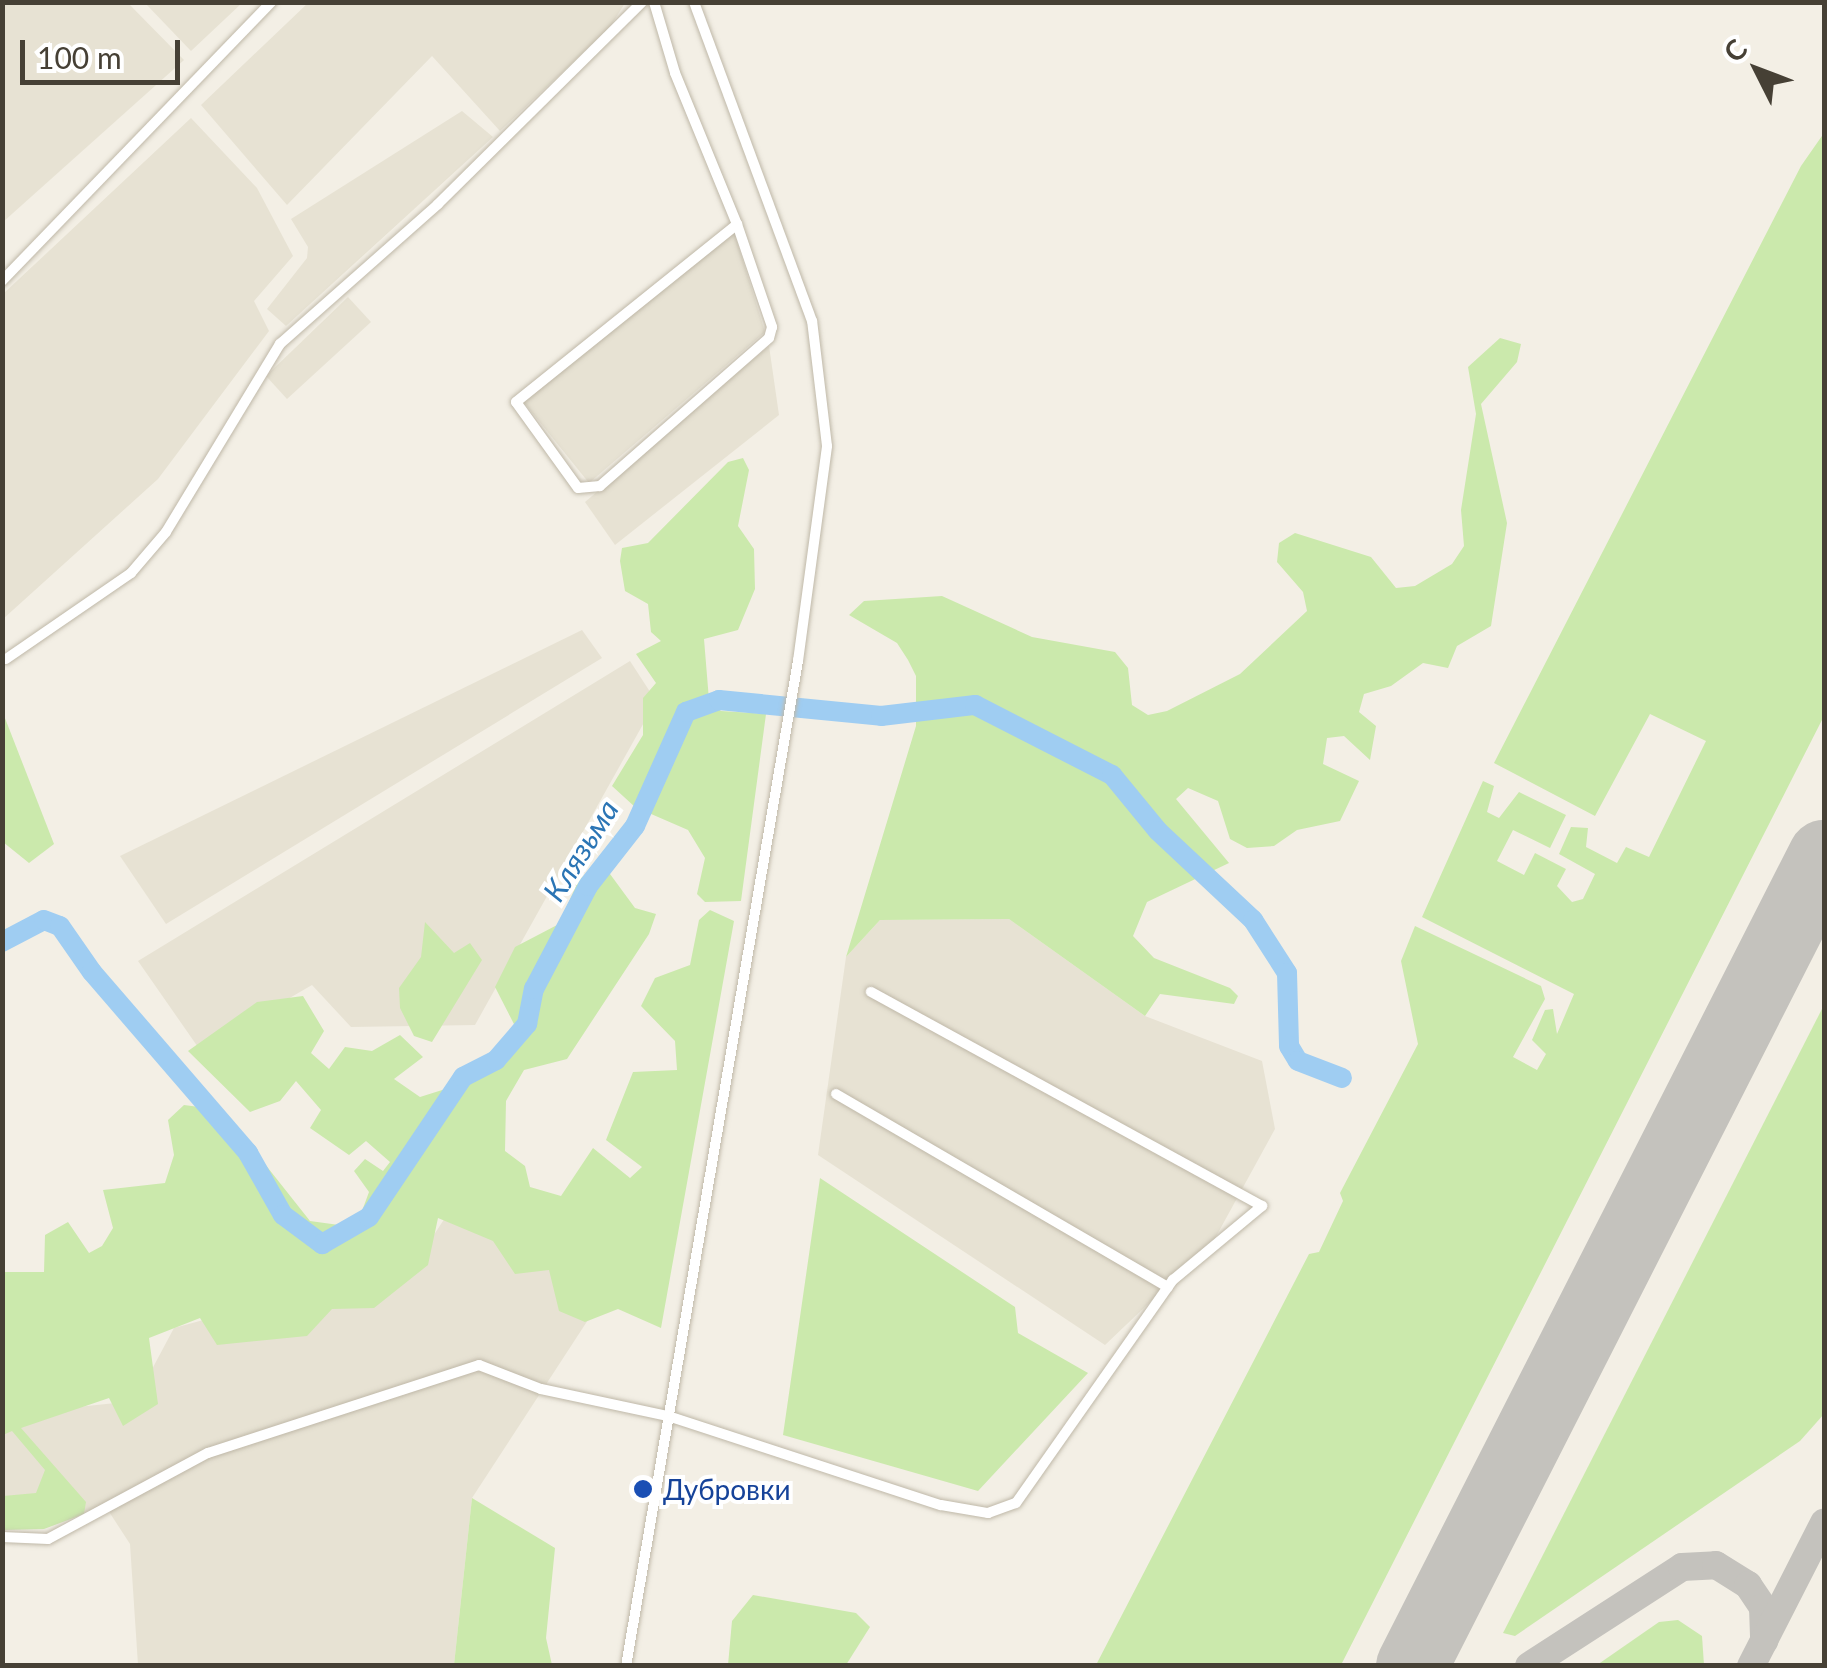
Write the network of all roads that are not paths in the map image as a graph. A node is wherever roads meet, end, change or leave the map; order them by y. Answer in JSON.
{"nodes":[{"id":1,"x":271,"y":2,"type":"edge"},
{"id":2,"x":642,"y":2,"type":"edge"},
{"id":3,"x":654,"y":2,"type":"edge"},
{"id":4,"x":694,"y":2,"type":"edge"},
{"id":5,"x":738,"y":224,"type":"junction"},
{"id":6,"x":2,"y":281,"type":"edge"},
{"id":7,"x":6,"y":659,"type":"dead end"},
{"id":8,"x":870,"y":992,"type":"dead end"},
{"id":9,"x":836,"y":1094,"type":"dead end"},
{"id":10,"x":1168,"y":1287,"type":"junction"},
{"id":11,"x":668,"y":1416,"type":"junction"},
{"id":12,"x":2,"y":1538,"type":"edge"},
{"id":13,"x":626,"y":1666,"type":"edge"}],
"edges":[{"from":1,"to":6,"type":"street"},
{"from":2,"to":7,"type":"street"},
{"from":3,"to":5,"type":"street"},
{"from":4,"to":11,"type":"street"},
{"from":5,"to":5,"type":"street"},
{"from":8,"to":10,"type":"street"},
{"from":9,"to":10,"type":"street"},
{"from":10,"to":11,"type":"street"},
{"from":11,"to":12,"type":"street"},
{"from":11,"to":13,"type":"street"}]}
